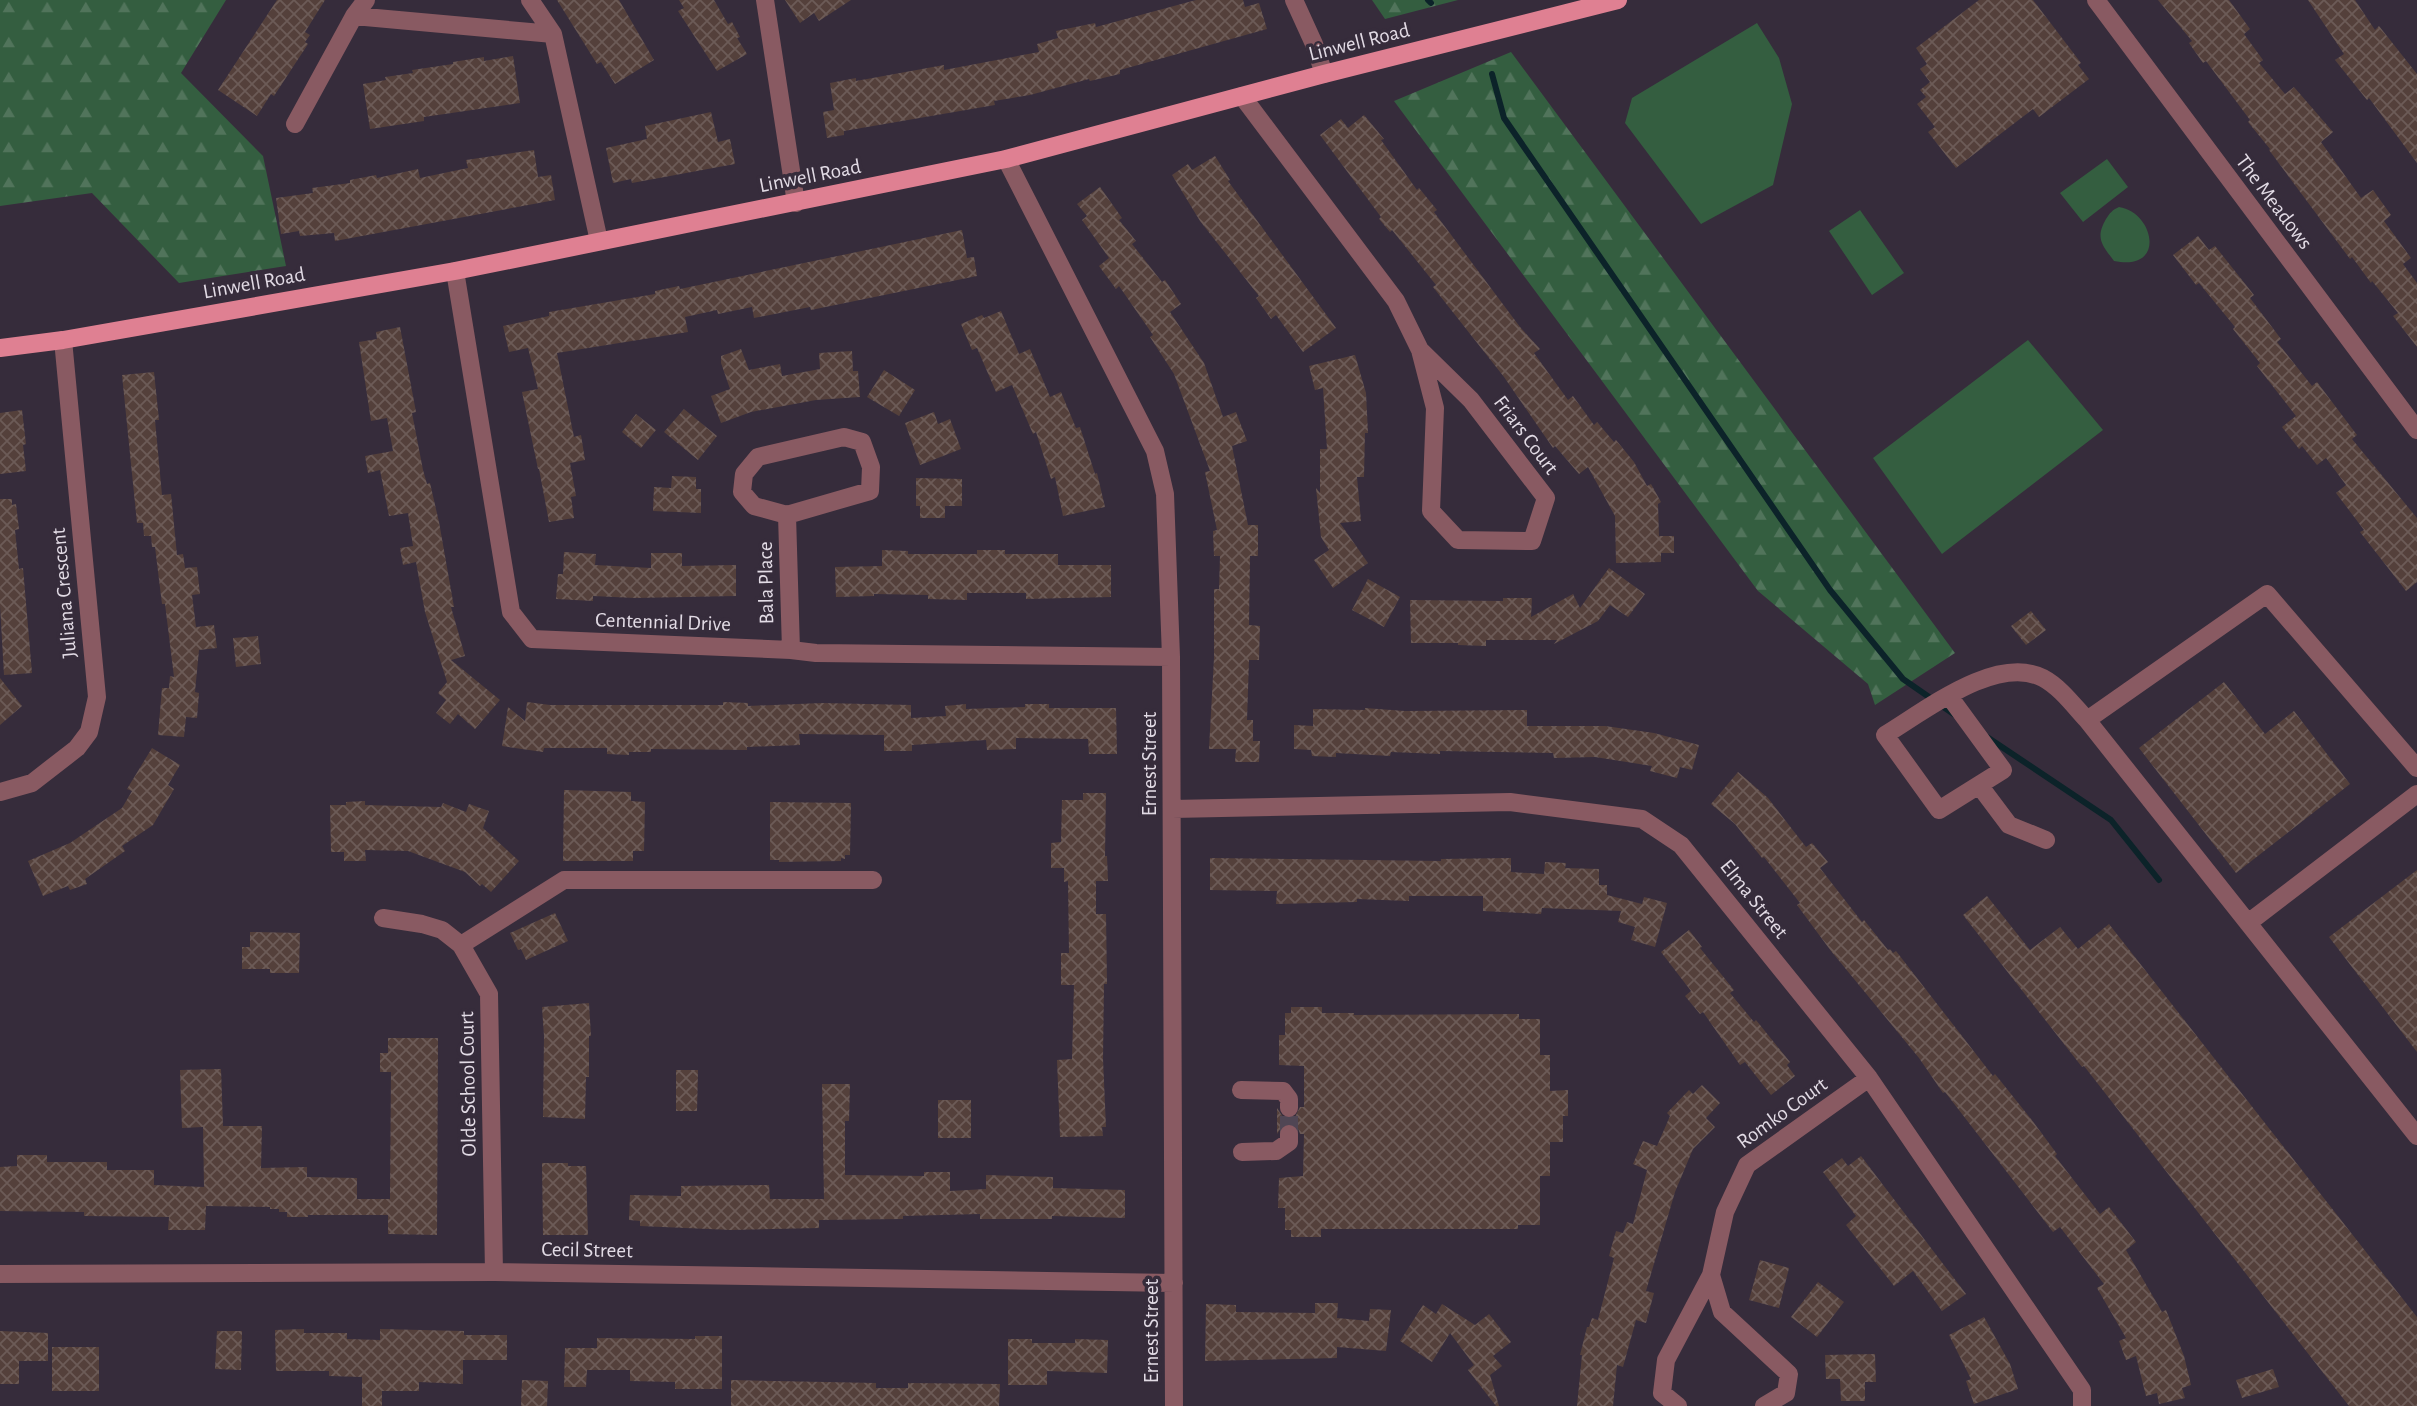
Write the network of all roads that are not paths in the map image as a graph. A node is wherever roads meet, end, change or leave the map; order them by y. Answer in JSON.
{"nodes":[{"id":1,"x":366,"y":0,"type":"edge"},
{"id":2,"x":530,"y":0,"type":"edge"},
{"id":3,"x":765,"y":0,"type":"edge"},
{"id":4,"x":1294,"y":0,"type":"edge"},
{"id":5,"x":1618,"y":0,"type":"edge"},
{"id":6,"x":2096,"y":0,"type":"edge"},
{"id":7,"x":354,"y":16,"type":"junction"},
{"id":8,"x":553,"y":34,"type":"junction"},
{"id":9,"x":1324,"y":74,"type":"junction"},
{"id":10,"x":1242,"y":96,"type":"junction"},
{"id":11,"x":295,"y":124,"type":"dead end"},
{"id":12,"x":1006,"y":159,"type":"junction"},
{"id":13,"x":796,"y":203,"type":"junction"},
{"id":14,"x":599,"y":241,"type":"junction"},
{"id":15,"x":455,"y":271,"type":"junction"},
{"id":16,"x":63,"y":340,"type":"junction"},
{"id":17,"x":0,"y":348,"type":"edge"},
{"id":18,"x":1420,"y":349,"type":"junction"},
{"id":19,"x":2417,"y":430,"type":"edge"},
{"id":20,"x":787,"y":515,"type":"junction"},
{"id":21,"x":791,"y":650,"type":"junction"},
{"id":22,"x":1171,"y":657,"type":"junction"},
{"id":23,"x":1949,"y":696,"type":"junction"},
{"id":24,"x":2087,"y":720,"type":"junction"},
{"id":25,"x":2417,"y":768,"type":"edge"},
{"id":26,"x":1979,"y":785,"type":"junction"},
{"id":27,"x":0,"y":792,"type":"edge"},
{"id":28,"x":2417,"y":794,"type":"edge"},
{"id":29,"x":1172,"y":809,"type":"junction"},
{"id":30,"x":2046,"y":840,"type":"dead end"},
{"id":31,"x":873,"y":880,"type":"dead end"},
{"id":32,"x":383,"y":918,"type":"dead end"},
{"id":33,"x":2248,"y":923,"type":"junction"},
{"id":34,"x":461,"y":945,"type":"junction"},
{"id":35,"x":1869,"y":1078,"type":"junction"},
{"id":36,"x":1241,"y":1090,"type":"dead end"},
{"id":37,"x":1289,"y":1108,"type":"dead end"},
{"id":38,"x":1289,"y":1135,"type":"dead end"},
{"id":39,"x":2417,"y":1136,"type":"edge"},
{"id":40,"x":1242,"y":1152,"type":"dead end"},
{"id":41,"x":494,"y":1272,"type":"junction"},
{"id":42,"x":0,"y":1274,"type":"edge"},
{"id":43,"x":1711,"y":1275,"type":"junction"},
{"id":44,"x":1174,"y":1283,"type":"junction"},
{"id":45,"x":1174,"y":1406,"type":"edge"},
{"id":46,"x":1678,"y":1406,"type":"edge"},
{"id":47,"x":1765,"y":1406,"type":"edge"},
{"id":48,"x":2082,"y":1406,"type":"edge"}],
"edges":[{"from":1,"to":7,"type":"street"},
{"from":2,"to":8,"type":"street"},
{"from":3,"to":13,"type":"street"},
{"from":4,"to":9,"type":"street"},
{"from":5,"to":9,"type":"main road","name":"Linwell Road"},
{"from":6,"to":19,"type":"street","name":"The Meadows"},
{"from":7,"to":8,"type":"street"},
{"from":7,"to":11,"type":"street"},
{"from":8,"to":14,"type":"street"},
{"from":9,"to":10,"type":"main road","name":"Linwell Road"},
{"from":10,"to":12,"type":"main road","name":"Linwell Road"},
{"from":10,"to":18,"type":"street","name":"Friars Court"},
{"from":12,"to":13,"type":"main road","name":"Linwell Road"},
{"from":12,"to":22,"type":"street","name":"Ernest Street"},
{"from":13,"to":14,"type":"main road","name":"Linwell Road"},
{"from":14,"to":15,"type":"main road","name":"Linwell Road"},
{"from":15,"to":16,"type":"main road","name":"Linwell Road"},
{"from":15,"to":21,"type":"street","name":"Centennial Drive"},
{"from":16,"to":17,"type":"main road","name":"Linwell Road"},
{"from":16,"to":27,"type":"street","name":"Juliana Crescent"},
{"from":18,"to":18,"type":"street","name":"Friars Court"},
{"from":20,"to":20,"type":"street","name":"Bala Place"},
{"from":20,"to":21,"type":"street","name":"Bala Place"},
{"from":21,"to":22,"type":"street","name":"Centennial Drive"},
{"from":22,"to":29,"type":"street","name":"Ernest Street"},
{"from":23,"to":24,"type":"street"},
{"from":23,"to":26,"type":"street"},
{"from":23,"to":26,"type":"street"},
{"from":24,"to":25,"type":"street"},
{"from":24,"to":33,"type":"street"},
{"from":26,"to":30,"type":"street"},
{"from":28,"to":33,"type":"street"},
{"from":29,"to":35,"type":"street","name":"Elma Street"},
{"from":29,"to":44,"type":"street","name":"Ernest Street"},
{"from":31,"to":34,"type":"street"},
{"from":32,"to":34,"type":"street","name":"Olde School Court"},
{"from":33,"to":39,"type":"street"},
{"from":34,"to":41,"type":"street","name":"Olde School Court"},
{"from":35,"to":43,"type":"street","name":"Romko Court"},
{"from":35,"to":48,"type":"street","name":"Elma Street"},
{"from":36,"to":37,"type":"street"},
{"from":38,"to":40,"type":"street"},
{"from":41,"to":42,"type":"street","name":"Cecil Street"},
{"from":41,"to":44,"type":"street","name":"Cecil Street"},
{"from":43,"to":46,"type":"street","name":"Romko Court"},
{"from":43,"to":47,"type":"street","name":"Romko Court"},
{"from":44,"to":45,"type":"street","name":"Ernest Street"}]}
